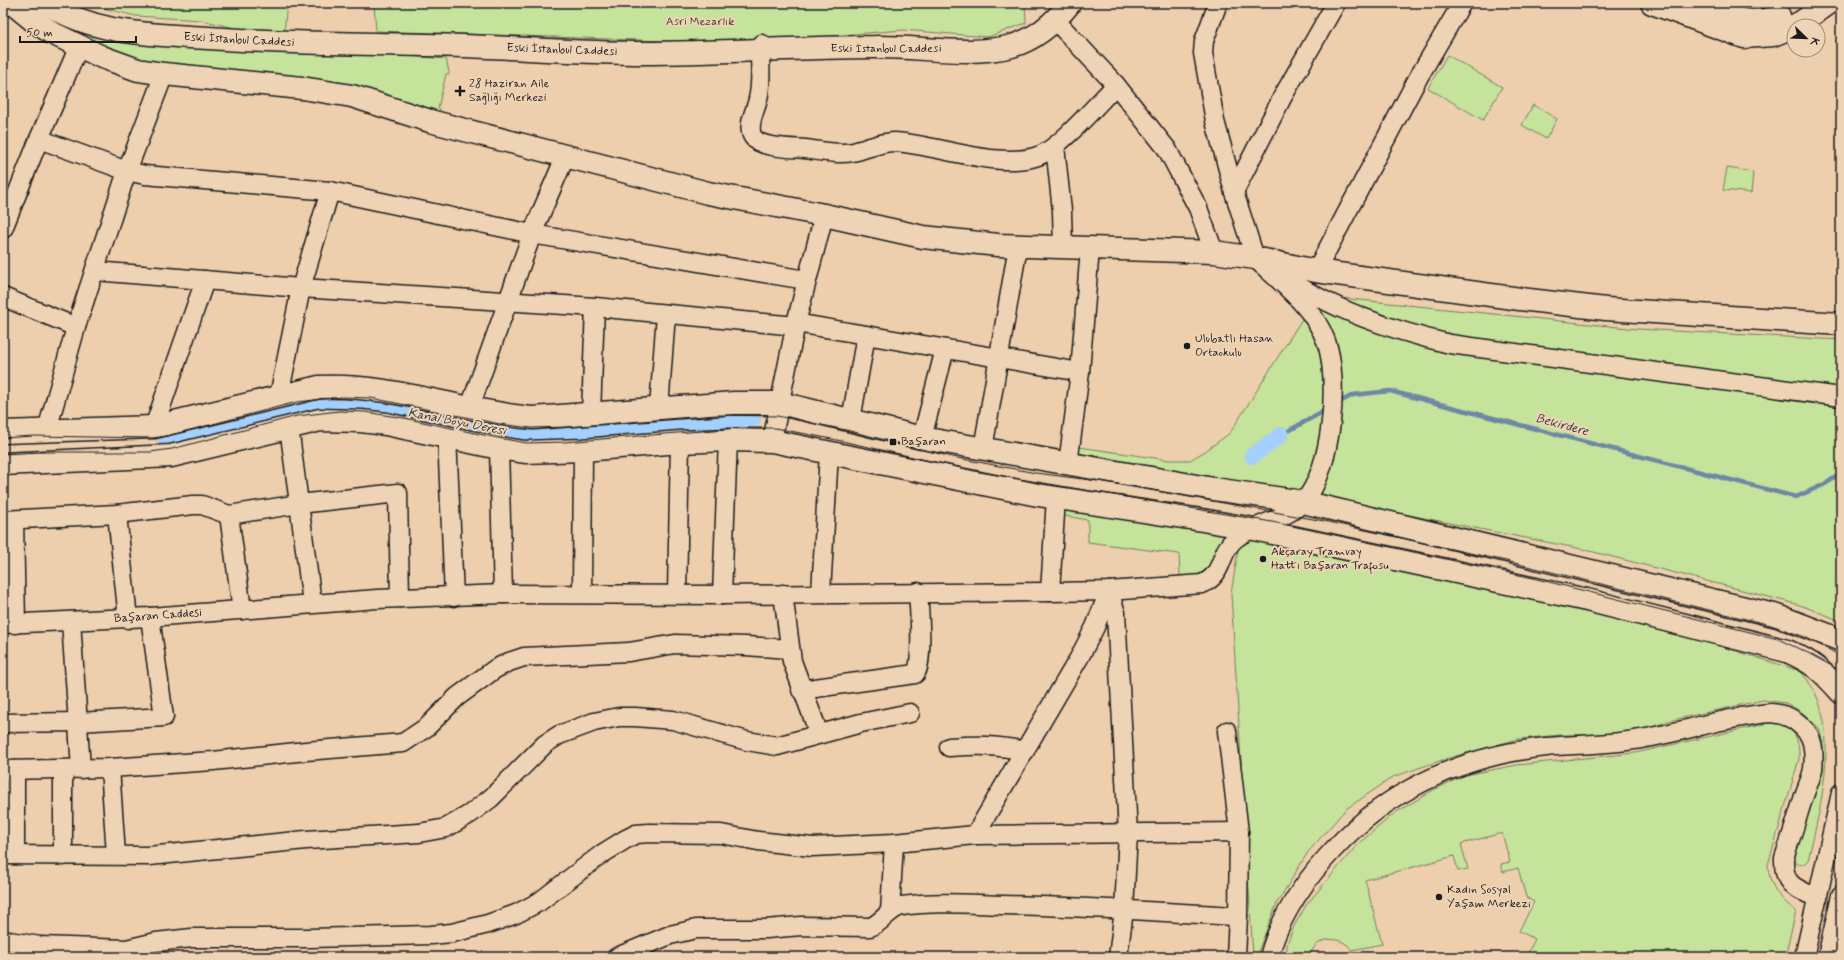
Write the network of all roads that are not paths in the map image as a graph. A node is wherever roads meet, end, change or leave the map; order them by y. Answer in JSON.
{"nodes":[{"id":1,"x":12,"y":3,"type":"edge"},
{"id":2,"x":51,"y":3,"type":"edge"},
{"id":3,"x":1070,"y":3,"type":"edge"},
{"id":4,"x":1218,"y":3,"type":"edge"},
{"id":5,"x":1336,"y":3,"type":"edge"},
{"id":6,"x":1462,"y":3,"type":"edge"},
{"id":7,"x":1652,"y":3,"type":"edge"},
{"id":8,"x":1695,"y":3,"type":"edge"},
{"id":9,"x":1803,"y":3,"type":"edge"},
{"id":10,"x":1828,"y":3,"type":"edge"},
{"id":11,"x":1055,"y":11,"type":"edge"},
{"id":12,"x":79,"y":46,"type":"junction"},
{"id":13,"x":761,"y":47,"type":"junction"},
{"id":14,"x":164,"y":74,"type":"junction"},
{"id":15,"x":1116,"y":85,"type":"junction"},
{"id":16,"x":39,"y":139,"type":"junction"},
{"id":17,"x":1055,"y":146,"type":"junction"},
{"id":18,"x":566,"y":155,"type":"junction"},
{"id":19,"x":127,"y":171,"type":"junction"},
{"id":20,"x":330,"y":191,"type":"junction"},
{"id":21,"x":1234,"y":192,"type":"junction"},
{"id":22,"x":824,"y":215,"type":"junction"},
{"id":23,"x":3,"y":229,"type":"edge"},
{"id":24,"x":532,"y":234,"type":"junction"},
{"id":25,"x":1018,"y":246,"type":"junction"},
{"id":26,"x":1063,"y":248,"type":"junction"},
{"id":27,"x":1090,"y":248,"type":"junction"},
{"id":28,"x":1214,"y":252,"type":"junction"},
{"id":29,"x":1257,"y":260,"type":"junction"},
{"id":30,"x":95,"y":271,"type":"junction"},
{"id":31,"x":1316,"y":272,"type":"junction"},
{"id":32,"x":205,"y":280,"type":"junction"},
{"id":33,"x":806,"y":280,"type":"junction"},
{"id":34,"x":301,"y":288,"type":"junction"},
{"id":35,"x":3,"y":297,"type":"edge"},
{"id":36,"x":508,"y":302,"type":"junction"},
{"id":37,"x":595,"y":307,"type":"junction"},
{"id":38,"x":666,"y":314,"type":"junction"},
{"id":39,"x":796,"y":324,"type":"junction"},
{"id":40,"x":1841,"y":324,"type":"edge"},
{"id":41,"x":76,"y":327,"type":"junction"},
{"id":42,"x":866,"y":335,"type":"junction"},
{"id":43,"x":945,"y":349,"type":"junction"},
{"id":44,"x":999,"y":358,"type":"junction"},
{"id":45,"x":1080,"y":372,"type":"junction"},
{"id":46,"x":279,"y":396,"type":"junction"},
{"id":47,"x":1841,"y":397,"type":"edge"},
{"id":48,"x":470,"y":407,"type":"junction"},
{"id":49,"x":659,"y":408,"type":"junction"},
{"id":50,"x":591,"y":414,"type":"junction"},
{"id":51,"x":851,"y":420,"type":"junction"},
{"id":52,"x":776,"y":422,"type":"junction"},
{"id":53,"x":289,"y":427,"type":"junction"},
{"id":54,"x":154,"y":428,"type":"junction"},
{"id":55,"x":47,"y":430,"type":"junction"},
{"id":56,"x":3,"y":432,"type":"edge"},
{"id":57,"x":447,"y":436,"type":"junction"},
{"id":58,"x":922,"y":438,"type":"junction"},
{"id":59,"x":728,"y":440,"type":"junction"},
{"id":60,"x":680,"y":442,"type":"junction"},
{"id":61,"x":499,"y":448,"type":"junction"},
{"id":62,"x":983,"y":449,"type":"junction"},
{"id":63,"x":583,"y":450,"type":"junction"},
{"id":64,"x":829,"y":452,"type":"junction"},
{"id":65,"x":3,"y":464,"type":"edge"},
{"id":66,"x":1068,"y":464,"type":"junction"},
{"id":67,"x":1056,"y":498,"type":"junction"},
{"id":68,"x":1303,"y":502,"type":"junction"},
{"id":69,"x":299,"y":504,"type":"junction"},
{"id":70,"x":117,"y":514,"type":"junction"},
{"id":71,"x":229,"y":515,"type":"junction"},
{"id":72,"x":8,"y":520,"type":"edge"},
{"id":73,"x":1254,"y":529,"type":"junction"},
{"id":74,"x":1109,"y":591,"type":"junction"},
{"id":75,"x":918,"y":592,"type":"junction"},
{"id":76,"x":1050,"y":592,"type":"junction"},
{"id":77,"x":821,"y":593,"type":"junction"},
{"id":78,"x":504,"y":594,"type":"junction"},
{"id":79,"x":582,"y":594,"type":"junction"},
{"id":80,"x":677,"y":594,"type":"junction"},
{"id":81,"x":783,"y":594,"type":"junction"},
{"id":82,"x":722,"y":595,"type":"junction"},
{"id":83,"x":454,"y":597,"type":"junction"},
{"id":84,"x":400,"y":598,"type":"junction"},
{"id":85,"x":312,"y":603,"type":"junction"},
{"id":86,"x":242,"y":610,"type":"junction"},
{"id":87,"x":150,"y":617,"type":"junction"},
{"id":88,"x":128,"y":619,"type":"junction"},
{"id":89,"x":71,"y":621,"type":"junction"},
{"id":90,"x":10,"y":624,"type":"edge"},
{"id":91,"x":1841,"y":640,"type":"edge"},
{"id":92,"x":789,"y":649,"type":"junction"},
{"id":93,"x":802,"y":690,"type":"junction"},
{"id":94,"x":1841,"y":692,"type":"edge"},
{"id":95,"x":910,"y":713,"type":"dead end"},
{"id":96,"x":78,"y":722,"type":"junction"},
{"id":97,"x":3,"y":723,"type":"edge"},
{"id":98,"x":1227,"y":731,"type":"dead end"},
{"id":99,"x":819,"y":734,"type":"junction"},
{"id":100,"x":949,"y":747,"type":"dead end"},
{"id":101,"x":1025,"y":751,"type":"junction"},
{"id":102,"x":110,"y":768,"type":"junction"},
{"id":103,"x":81,"y":769,"type":"junction"},
{"id":104,"x":9,"y":770,"type":"edge"},
{"id":105,"x":63,"y":770,"type":"junction"},
{"id":106,"x":1841,"y":793,"type":"edge"},
{"id":107,"x":1239,"y":832,"type":"junction"},
{"id":108,"x":1128,"y":833,"type":"junction"},
{"id":109,"x":975,"y":835,"type":"junction"},
{"id":110,"x":894,"y":843,"type":"junction"},
{"id":111,"x":9,"y":855,"type":"edge"},
{"id":112,"x":116,"y":855,"type":"junction"},
{"id":113,"x":63,"y":856,"type":"junction"},
{"id":114,"x":1841,"y":895,"type":"edge"},
{"id":115,"x":1818,"y":898,"type":"junction"},
{"id":116,"x":1124,"y":910,"type":"junction"},
{"id":117,"x":890,"y":912,"type":"junction"},
{"id":118,"x":1238,"y":916,"type":"junction"},
{"id":119,"x":3,"y":940,"type":"edge"},
{"id":120,"x":617,"y":957,"type":"edge"},
{"id":121,"x":1118,"y":957,"type":"edge"},
{"id":122,"x":1236,"y":957,"type":"edge"},
{"id":123,"x":1269,"y":957,"type":"edge"},
{"id":124,"x":1804,"y":957,"type":"edge"},
{"id":125,"x":1827,"y":957,"type":"edge"}],
"edges":[{"from":1,"to":12,"type":"main road"},
{"from":2,"to":13,"type":"main road","name":"Eski İstanbul Caddesi"},
{"from":3,"to":11,"type":"main road","name":"Eski İstanbul Caddesi"},
{"from":4,"to":21,"type":"street"},
{"from":5,"to":21,"type":"street"},
{"from":6,"to":31,"type":"street"},
{"from":7,"to":10,"type":"main road"},
{"from":8,"to":9,"type":"main road"},
{"from":11,"to":13,"type":"main road","name":"Eski İstanbul Caddesi"},
{"from":11,"to":15,"type":"street"},
{"from":12,"to":14,"type":"main road"},
{"from":12,"to":16,"type":"street"},
{"from":13,"to":17,"type":"street"},
{"from":14,"to":18,"type":"main road"},
{"from":14,"to":19,"type":"street"},
{"from":15,"to":17,"type":"street"},
{"from":15,"to":28,"type":"street"},
{"from":16,"to":19,"type":"street"},
{"from":16,"to":23,"type":"street"},
{"from":17,"to":26,"type":"street"},
{"from":18,"to":22,"type":"main road"},
{"from":18,"to":24,"type":"street"},
{"from":19,"to":20,"type":"street"},
{"from":19,"to":30,"type":"street"},
{"from":20,"to":24,"type":"street"},
{"from":20,"to":34,"type":"street"},
{"from":21,"to":29,"type":"street"},
{"from":22,"to":25,"type":"main road"},
{"from":22,"to":33,"type":"street"},
{"from":24,"to":33,"type":"street"},
{"from":24,"to":36,"type":"street"},
{"from":25,"to":26,"type":"main road"},
{"from":25,"to":44,"type":"street"},
{"from":26,"to":27,"type":"main road"},
{"from":27,"to":28,"type":"main road"},
{"from":27,"to":45,"type":"street"},
{"from":28,"to":29,"type":"main road"},
{"from":29,"to":31,"type":"main road"},
{"from":29,"to":47,"type":"street"},
{"from":29,"to":68,"type":"street","name":"Başaran Caddesi"},
{"from":30,"to":32,"type":"street"},
{"from":30,"to":41,"type":"street"},
{"from":31,"to":40,"type":"main road"},
{"from":32,"to":34,"type":"street"},
{"from":32,"to":54,"type":"street"},
{"from":33,"to":39,"type":"street"},
{"from":34,"to":36,"type":"street"},
{"from":34,"to":46,"type":"street"},
{"from":35,"to":41,"type":"street"},
{"from":36,"to":37,"type":"street"},
{"from":36,"to":48,"type":"street"},
{"from":37,"to":38,"type":"street"},
{"from":37,"to":50,"type":"street"},
{"from":38,"to":39,"type":"street"},
{"from":38,"to":49,"type":"street"},
{"from":39,"to":42,"type":"street"},
{"from":39,"to":52,"type":"street"},
{"from":41,"to":55,"type":"street"},
{"from":42,"to":43,"type":"street"},
{"from":42,"to":51,"type":"street"},
{"from":43,"to":44,"type":"street"},
{"from":43,"to":58,"type":"street"},
{"from":44,"to":45,"type":"street"},
{"from":44,"to":62,"type":"street"},
{"from":45,"to":66,"type":"street"},
{"from":46,"to":48,"type":"main road"},
{"from":46,"to":54,"type":"main road"},
{"from":48,"to":50,"type":"main road"},
{"from":49,"to":50,"type":"main road"},
{"from":49,"to":52,"type":"main road"},
{"from":51,"to":52,"type":"main road"},
{"from":51,"to":58,"type":"main road"},
{"from":52,"to":59,"type":"main road"},
{"from":52,"to":64,"type":"main road"},
{"from":53,"to":57,"type":"main road"},
{"from":53,"to":65,"type":"main road"},
{"from":53,"to":69,"type":"street"},
{"from":54,"to":55,"type":"main road"},
{"from":55,"to":56,"type":"main road"},
{"from":57,"to":61,"type":"main road"},
{"from":57,"to":83,"type":"street"},
{"from":58,"to":62,"type":"main road"},
{"from":59,"to":60,"type":"main road"},
{"from":59,"to":82,"type":"street"},
{"from":60,"to":63,"type":"main road"},
{"from":60,"to":80,"type":"street"},
{"from":61,"to":63,"type":"main road"},
{"from":61,"to":78,"type":"street"},
{"from":62,"to":66,"type":"main road"},
{"from":63,"to":79,"type":"street"},
{"from":64,"to":67,"type":"main road"},
{"from":64,"to":77,"type":"street"},
{"from":66,"to":68,"type":"main road"},
{"from":67,"to":73,"type":"main road"},
{"from":67,"to":76,"type":"street"},
{"from":68,"to":73,"type":"street","name":"Başaran Caddesi"},
{"from":68,"to":91,"type":"main road"},
{"from":69,"to":71,"type":"street"},
{"from":69,"to":84,"type":"street"},
{"from":69,"to":85,"type":"street"},
{"from":70,"to":71,"type":"street"},
{"from":70,"to":72,"type":"street"},
{"from":70,"to":88,"type":"street"},
{"from":71,"to":86,"type":"street"},
{"from":72,"to":90,"type":"street"},
{"from":73,"to":74,"type":"street","name":"Başaran Caddesi"},
{"from":73,"to":94,"type":"main road"},
{"from":74,"to":76,"type":"street","name":"Başaran Caddesi"},
{"from":74,"to":101,"type":"street"},
{"from":74,"to":108,"type":"street"},
{"from":75,"to":76,"type":"street","name":"Başaran Caddesi"},
{"from":75,"to":77,"type":"street","name":"Başaran Caddesi"},
{"from":75,"to":93,"type":"street"},
{"from":77,"to":81,"type":"street","name":"Başaran Caddesi"},
{"from":78,"to":79,"type":"street","name":"Başaran Caddesi"},
{"from":78,"to":83,"type":"street","name":"Başaran Caddesi"},
{"from":79,"to":80,"type":"street","name":"Başaran Caddesi"},
{"from":80,"to":82,"type":"street","name":"Başaran Caddesi"},
{"from":81,"to":82,"type":"street","name":"Başaran Caddesi"},
{"from":81,"to":92,"type":"street"},
{"from":83,"to":84,"type":"street","name":"Başaran Caddesi"},
{"from":84,"to":85,"type":"street","name":"Başaran Caddesi"},
{"from":85,"to":86,"type":"street","name":"Başaran Caddesi"},
{"from":86,"to":87,"type":"street","name":"Başaran Caddesi"},
{"from":87,"to":88,"type":"street","name":"Başaran Caddesi"},
{"from":87,"to":96,"type":"street"},
{"from":88,"to":89,"type":"street","name":"Başaran Caddesi"},
{"from":89,"to":90,"type":"street","name":"Başaran Caddesi"},
{"from":89,"to":96,"type":"street"},
{"from":92,"to":93,"type":"street"},
{"from":92,"to":102,"type":"street"},
{"from":93,"to":99,"type":"street"},
{"from":95,"to":99,"type":"street"},
{"from":96,"to":97,"type":"street"},
{"from":96,"to":103,"type":"street"},
{"from":98,"to":107,"type":"street"},
{"from":99,"to":112,"type":"street"},
{"from":100,"to":101,"type":"street"},
{"from":101,"to":109,"type":"street"},
{"from":102,"to":103,"type":"street"},
{"from":102,"to":112,"type":"street"},
{"from":103,"to":105,"type":"street"},
{"from":104,"to":105,"type":"street"},
{"from":104,"to":111,"type":"street"},
{"from":105,"to":113,"type":"street"},
{"from":106,"to":115,"type":"street"},
{"from":107,"to":108,"type":"street"},
{"from":107,"to":118,"type":"street"},
{"from":108,"to":109,"type":"street"},
{"from":108,"to":116,"type":"street"},
{"from":109,"to":110,"type":"street"},
{"from":110,"to":117,"type":"street"},
{"from":110,"to":119,"type":"street"},
{"from":111,"to":113,"type":"street"},
{"from":112,"to":113,"type":"street"},
{"from":114,"to":125,"type":"street"},
{"from":115,"to":123,"type":"street"},
{"from":115,"to":124,"type":"street"},
{"from":116,"to":117,"type":"street"},
{"from":116,"to":118,"type":"street"},
{"from":116,"to":121,"type":"street"},
{"from":117,"to":120,"type":"street"},
{"from":118,"to":122,"type":"street"}]}
